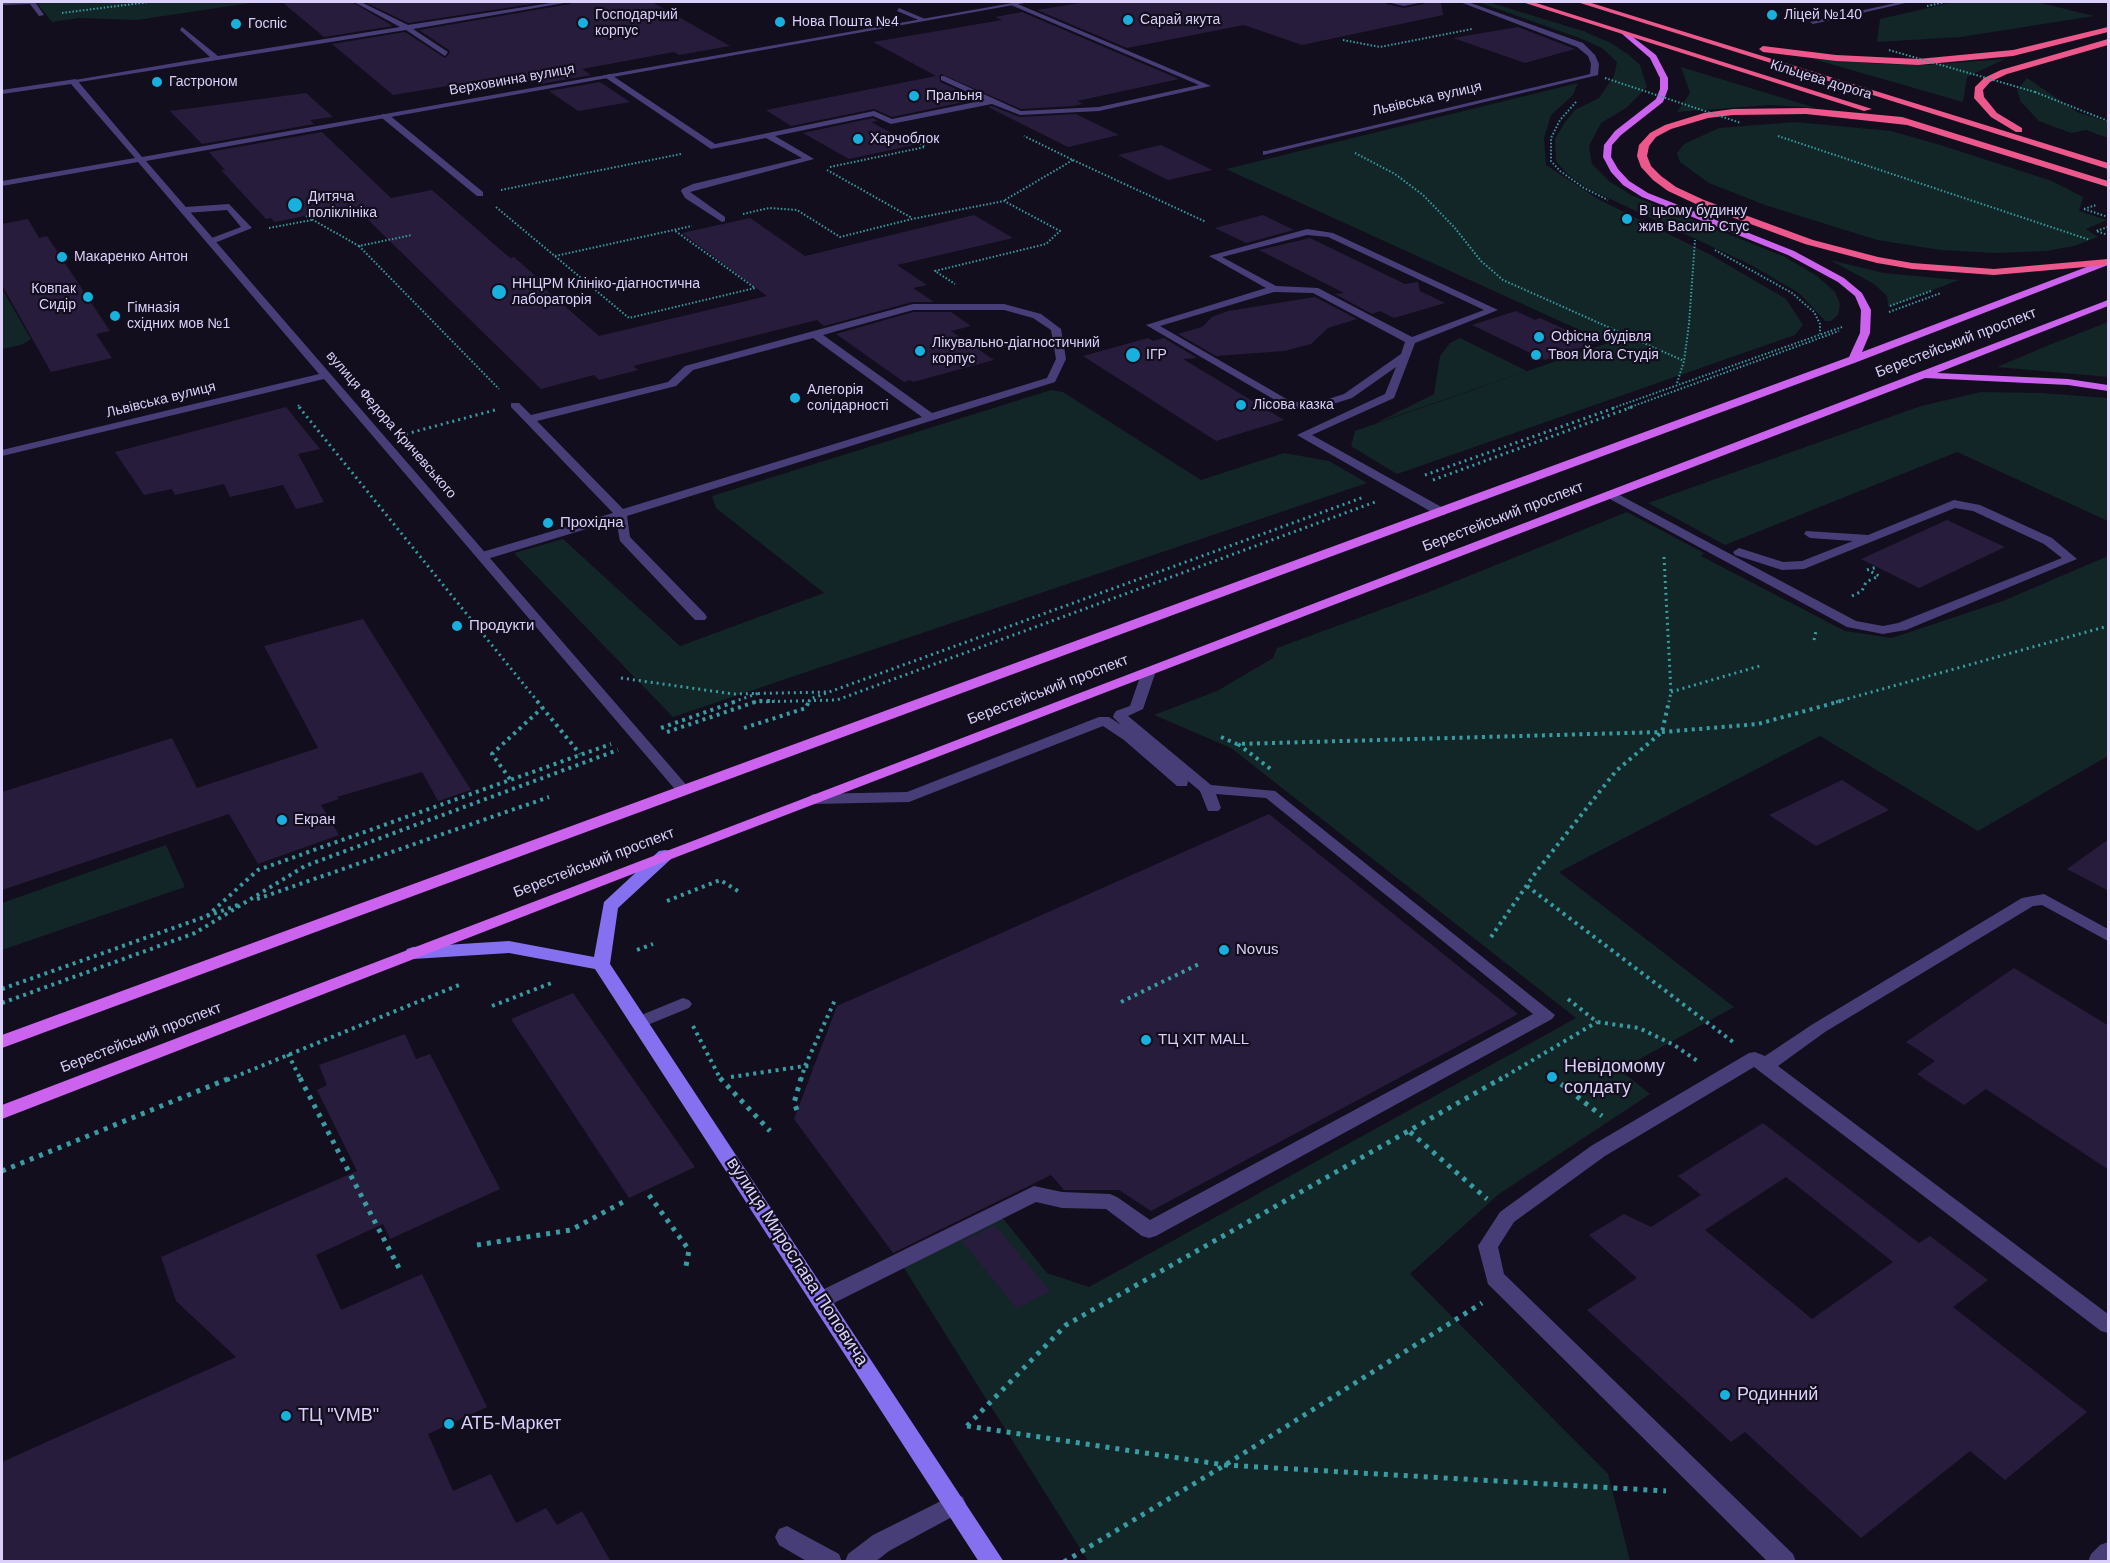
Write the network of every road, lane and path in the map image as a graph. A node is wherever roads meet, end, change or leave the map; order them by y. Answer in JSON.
{"nodes":[{"id":1,"x":149,"y":2,"type":"edge"},
{"id":2,"x":357,"y":2,"type":"edge"},
{"id":3,"x":567,"y":2,"type":"edge"},
{"id":4,"x":1027,"y":2,"type":"edge"},
{"id":5,"x":1390,"y":2,"type":"edge"},
{"id":6,"x":1421,"y":2,"type":"edge"},
{"id":7,"x":1463,"y":2,"type":"edge"},
{"id":8,"x":1526,"y":2,"type":"edge"},
{"id":9,"x":1581,"y":2,"type":"edge"},
{"id":10,"x":1907,"y":2,"type":"edge"},
{"id":11,"x":2,"y":3,"type":"edge"},
{"id":12,"x":1013,"y":4,"type":"junction"},
{"id":13,"x":899,"y":10,"type":"dead end"},
{"id":14,"x":41,"y":15,"type":"joint"},
{"id":15,"x":923,"y":20,"type":"junction"},
{"id":16,"x":1517,"y":21,"type":"junction"},
{"id":17,"x":1813,"y":22,"type":"dead end"},
{"id":18,"x":406,"y":27,"type":"junction"},
{"id":19,"x":182,"y":29,"type":"dead end"},
{"id":20,"x":2109,"y":30,"type":"edge"},
{"id":21,"x":1623,"y":32,"type":"junction"},
{"id":22,"x":1692,"y":36,"type":"junction"},
{"id":23,"x":1343,"y":40,"type":"dead end"},
{"id":24,"x":2109,"y":42,"type":"edge"},
{"id":25,"x":1889,"y":50,"type":"dead end"},
{"id":26,"x":445,"y":54,"type":"dead end"},
{"id":27,"x":215,"y":57,"type":"junction"},
{"id":28,"x":607,"y":76,"type":"junction"},
{"id":29,"x":944,"y":78,"type":"dead end"},
{"id":30,"x":1605,"y":78,"type":"dead end"},
{"id":31,"x":2010,"y":80,"type":"dead end"},
{"id":32,"x":73,"y":81,"type":"junction"},
{"id":33,"x":2001,"y":85,"type":"dead end"},
{"id":34,"x":2,"y":92,"type":"edge"},
{"id":35,"x":993,"y":101,"type":"junction"},
{"id":36,"x":1020,"y":113,"type":"junction"},
{"id":37,"x":386,"y":116,"type":"junction"},
{"id":38,"x":2109,"y":121,"type":"edge"},
{"id":39,"x":891,"y":122,"type":"junction"},
{"id":40,"x":1910,"y":122,"type":"junction"},
{"id":41,"x":1741,"y":123,"type":"dead end"},
{"id":42,"x":1775,"y":135,"type":"dead end"},
{"id":43,"x":768,"y":136,"type":"junction"},
{"id":44,"x":1324,"y":139,"type":"junction"},
{"id":45,"x":714,"y":147,"type":"junction"},
{"id":46,"x":1266,"y":153,"type":"dead end"},
{"id":47,"x":141,"y":159,"type":"junction"},
{"id":48,"x":1073,"y":160,"type":"junction"},
{"id":49,"x":2108,"y":166,"type":"edge"},
{"id":50,"x":2,"y":184,"type":"edge"},
{"id":51,"x":2109,"y":184,"type":"edge"},
{"id":52,"x":480,"y":194,"type":"junction"},
{"id":53,"x":1004,"y":201,"type":"junction"},
{"id":54,"x":2084,"y":209,"type":"dead end"},
{"id":55,"x":185,"y":210,"type":"junction"},
{"id":56,"x":306,"y":216,"type":"dead end"},
{"id":57,"x":2109,"y":217,"type":"edge"},
{"id":58,"x":722,"y":219,"type":"junction"},
{"id":59,"x":912,"y":219,"type":"junction"},
{"id":60,"x":312,"y":220,"type":"junction"},
{"id":61,"x":1206,"y":222,"type":"dead end"},
{"id":62,"x":2109,"y":227,"type":"edge"},
{"id":63,"x":673,"y":230,"type":"junction"},
{"id":64,"x":233,"y":234,"type":"junction"},
{"id":65,"x":412,"y":235,"type":"dead end"},
{"id":66,"x":2109,"y":235,"type":"edge"},
{"id":67,"x":1695,"y":240,"type":"dead end"},
{"id":68,"x":212,"y":241,"type":"junction"},
{"id":69,"x":2099,"y":243,"type":"dead end"},
{"id":70,"x":358,"y":246,"type":"junction"},
{"id":71,"x":555,"y":256,"type":"junction"},
{"id":72,"x":2109,"y":262,"type":"edge"},
{"id":73,"x":1274,"y":289,"type":"junction"},
{"id":74,"x":1949,"y":290,"type":"dead end"},
{"id":75,"x":1931,"y":291,"type":"dead end"},
{"id":76,"x":2109,"y":303,"type":"edge"},
{"id":77,"x":971,"y":305,"type":"junction"},
{"id":78,"x":1866,"y":317,"type":"junction"},
{"id":79,"x":1847,"y":325,"type":"joint"},
{"id":80,"x":815,"y":334,"type":"junction"},
{"id":81,"x":1411,"y":341,"type":"junction"},
{"id":82,"x":1404,"y":356,"type":"junction"},
{"id":83,"x":1853,"y":360,"type":"junction"},
{"id":84,"x":1684,"y":361,"type":"junction"},
{"id":85,"x":327,"y":375,"type":"junction"},
{"id":86,"x":1923,"y":376,"type":"junction"},
{"id":87,"x":1677,"y":383,"type":"junction"},
{"id":88,"x":2109,"y":388,"type":"edge"},
{"id":89,"x":291,"y":396,"type":"dead end"},
{"id":90,"x":515,"y":405,"type":"junction"},
{"id":91,"x":930,"y":417,"type":"junction"},
{"id":92,"x":530,"y":419,"type":"junction"},
{"id":93,"x":405,"y":434,"type":"dead end"},
{"id":94,"x":2,"y":453,"type":"edge"},
{"id":95,"x":1399,"y":488,"type":"junction"},
{"id":96,"x":1612,"y":495,"type":"junction"},
{"id":97,"x":1441,"y":512,"type":"junction"},
{"id":98,"x":621,"y":513,"type":"junction"},
{"id":99,"x":1810,"y":534,"type":"dead end"},
{"id":100,"x":1869,"y":538,"type":"junction"},
{"id":101,"x":1739,"y":552,"type":"dead end"},
{"id":102,"x":483,"y":556,"type":"junction"},
{"id":103,"x":1664,"y":557,"type":"dead end"},
{"id":104,"x":700,"y":616,"type":"dead end"},
{"id":105,"x":2109,"y":626,"type":"edge"},
{"id":106,"x":1763,"y":666,"type":"dead end"},
{"id":107,"x":1149,"y":670,"type":"junction"},
{"id":108,"x":621,"y":678,"type":"dead end"},
{"id":109,"x":831,"y":692,"type":"junction"},
{"id":110,"x":1671,"y":692,"type":"junction"},
{"id":111,"x":759,"y":693,"type":"junction"},
{"id":112,"x":810,"y":699,"type":"junction"},
{"id":113,"x":542,"y":708,"type":"junction"},
{"id":114,"x":744,"y":728,"type":"dead end"},
{"id":115,"x":1662,"y":732,"type":"junction"},
{"id":116,"x":639,"y":738,"type":"junction"},
{"id":117,"x":1221,"y":738,"type":"dead end"},
{"id":118,"x":580,"y":754,"type":"junction"},
{"id":119,"x":1162,"y":759,"type":"junction"},
{"id":120,"x":510,"y":779,"type":"junction"},
{"id":121,"x":1182,"y":783,"type":"dead end"},
{"id":122,"x":1207,"y":789,"type":"junction"},
{"id":123,"x":684,"y":790,"type":"junction"},
{"id":124,"x":549,"y":797,"type":"dead end"},
{"id":125,"x":813,"y":799,"type":"junction"},
{"id":126,"x":1214,"y":808,"type":"dead end"},
{"id":127,"x":665,"y":855,"type":"junction"},
{"id":128,"x":1527,"y":886,"type":"junction"},
{"id":129,"x":738,"y":891,"type":"dead end"},
{"id":130,"x":667,"y":901,"type":"dead end"},
{"id":131,"x":249,"y":902,"type":"junction"},
{"id":132,"x":207,"y":916,"type":"junction"},
{"id":133,"x":2109,"y":936,"type":"edge"},
{"id":134,"x":1491,"y":938,"type":"dead end"},
{"id":135,"x":653,"y":944,"type":"dead end"},
{"id":136,"x":638,"y":950,"type":"dead end"},
{"id":137,"x":410,"y":953,"type":"junction"},
{"id":138,"x":601,"y":964,"type":"junction"},
{"id":139,"x":1199,"y":964,"type":"dead end"},
{"id":140,"x":555,"y":981,"type":"dead end"},
{"id":141,"x":459,"y":985,"type":"dead end"},
{"id":142,"x":2,"y":989,"type":"edge"},
{"id":143,"x":835,"y":1000,"type":"dead end"},
{"id":144,"x":1120,"y":1002,"type":"dead end"},
{"id":145,"x":2,"y":1003,"type":"edge"},
{"id":146,"x":682,"y":1004,"type":"joint"},
{"id":147,"x":492,"y":1006,"type":"dead end"},
{"id":148,"x":640,"y":1022,"type":"junction"},
{"id":149,"x":2,"y":1042,"type":"edge"},
{"id":150,"x":288,"y":1054,"type":"junction"},
{"id":151,"x":1760,"y":1062,"type":"junction"},
{"id":152,"x":805,"y":1066,"type":"junction"},
{"id":153,"x":813,"y":1067,"type":"dead end"},
{"id":154,"x":731,"y":1077,"type":"dead end"},
{"id":155,"x":1722,"y":1078,"type":"junction"},
{"id":156,"x":1561,"y":1084,"type":"dead end"},
{"id":157,"x":797,"y":1110,"type":"dead end"},
{"id":158,"x":2,"y":1112,"type":"edge"},
{"id":159,"x":770,"y":1131,"type":"dead end"},
{"id":160,"x":1410,"y":1132,"type":"junction"},
{"id":161,"x":1626,"y":1135,"type":"junction"},
{"id":162,"x":2,"y":1171,"type":"edge"},
{"id":163,"x":649,"y":1195,"type":"dead end"},
{"id":164,"x":623,"y":1203,"type":"dead end"},
{"id":165,"x":1507,"y":1217,"type":"junction"},
{"id":166,"x":477,"y":1245,"type":"dead end"},
{"id":167,"x":686,"y":1266,"type":"dead end"},
{"id":168,"x":401,"y":1272,"type":"dead end"},
{"id":169,"x":1505,"y":1288,"type":"junction"},
{"id":170,"x":821,"y":1300,"type":"junction"},
{"id":171,"x":2109,"y":1325,"type":"edge"},
{"id":172,"x":1225,"y":1465,"type":"junction"},
{"id":173,"x":1715,"y":1494,"type":"junction"},
{"id":174,"x":955,"y":1504,"type":"junction"},
{"id":175,"x":787,"y":1537,"type":"dead end"},
{"id":176,"x":2109,"y":1553,"type":"edge"},
{"id":177,"x":831,"y":1562,"type":"edge"},
{"id":178,"x":856,"y":1562,"type":"edge"},
{"id":179,"x":993,"y":1562,"type":"edge"},
{"id":180,"x":1064,"y":1562,"type":"edge"},
{"id":181,"x":1785,"y":1562,"type":"edge"},
{"id":182,"x":2098,"y":1562,"type":"edge"}],
"edges":[{"from":1,"to":14,"type":"path"},
{"from":2,"to":18,"type":"street"},
{"from":3,"to":18,"type":"street"},
{"from":4,"to":12,"type":"street","name":"Верховинна вулиця"},
{"from":5,"to":6,"type":"street"},
{"from":7,"to":16,"type":"street"},
{"from":8,"to":21,"type":"highway","name":"Кільцева дорога"},
{"from":9,"to":22,"type":"highway","name":"Кільцева дорога"},
{"from":10,"to":17,"type":"street"},
{"from":11,"to":14,"type":"street"},
{"from":12,"to":15,"type":"street","name":"Верховинна вулиця"},
{"from":12,"to":36,"type":"street"},
{"from":13,"to":15,"type":"street"},
{"from":15,"to":28,"type":"street","name":"Верховинна вулиця"},
{"from":16,"to":23,"type":"path"},
{"from":16,"to":44,"type":"street","name":"Львівська вулиця"},
{"from":18,"to":26,"type":"street"},
{"from":18,"to":27,"type":"street"},
{"from":19,"to":27,"type":"street"},
{"from":20,"to":22,"type":"highway"},
{"from":21,"to":40,"type":"highway","name":"Кільцева дорога"},
{"from":21,"to":78,"type":"main road"},
{"from":22,"to":49,"type":"highway","name":"Кільцева дорога"},
{"from":24,"to":49,"type":"highway"},
{"from":25,"to":38,"type":"path","bridge":true},
{"from":27,"to":32,"type":"street"},
{"from":28,"to":37,"type":"street","name":"Верховинна вулиця"},
{"from":28,"to":45,"type":"street"},
{"from":29,"to":35,"type":"street"},
{"from":30,"to":41,"type":"path","bridge":true},
{"from":31,"to":33,"type":"path"},
{"from":32,"to":34,"type":"street"},
{"from":32,"to":47,"type":"street","name":"вулиця Федора Кричевського"},
{"from":35,"to":36,"type":"street"},
{"from":35,"to":39,"type":"street"},
{"from":36,"to":48,"type":"path"},
{"from":37,"to":47,"type":"street","name":"Верховинна вулиця"},
{"from":37,"to":52,"type":"street"},
{"from":39,"to":43,"type":"street"},
{"from":39,"to":59,"type":"path"},
{"from":40,"to":51,"type":"highway","name":"Кільцева дорога"},
{"from":40,"to":72,"type":"highway"},
{"from":42,"to":69,"type":"path"},
{"from":43,"to":45,"type":"street"},
{"from":43,"to":58,"type":"street"},
{"from":44,"to":46,"type":"street","name":"Львівська вулиця"},
{"from":44,"to":84,"type":"path"},
{"from":45,"to":52,"type":"path"},
{"from":47,"to":50,"type":"street","name":"Верховинна вулиця"},
{"from":47,"to":55,"type":"street","name":"вулиця Федора Кричевського"},
{"from":48,"to":53,"type":"path"},
{"from":48,"to":61,"type":"path"},
{"from":52,"to":71,"type":"path"},
{"from":53,"to":59,"type":"path"},
{"from":53,"to":77,"type":"path"},
{"from":54,"to":57,"type":"path"},
{"from":55,"to":64,"type":"street"},
{"from":55,"to":68,"type":"street","name":"вулиця Федора Кричевського"},
{"from":56,"to":60,"type":"path"},
{"from":58,"to":59,"type":"path"},
{"from":58,"to":63,"type":"path"},
{"from":60,"to":64,"type":"path"},
{"from":60,"to":70,"type":"path"},
{"from":62,"to":66,"type":"path"},
{"from":63,"to":71,"type":"path"},
{"from":63,"to":71,"type":"path"},
{"from":64,"to":68,"type":"street"},
{"from":65,"to":70,"type":"path"},
{"from":67,"to":84,"type":"path"},
{"from":68,"to":85,"type":"street","name":"вулиця Федора Кричевського"},
{"from":70,"to":90,"type":"path"},
{"from":72,"to":83,"type":"main road","name":"Берестейський проспект"},
{"from":73,"to":81,"type":"street"},
{"from":73,"to":81,"type":"street"},
{"from":73,"to":82,"type":"street"},
{"from":74,"to":78,"type":"path"},
{"from":75,"to":78,"type":"path"},
{"from":76,"to":86,"type":"main road","name":"Берестейський проспект"},
{"from":77,"to":80,"type":"street"},
{"from":77,"to":91,"type":"street"},
{"from":78,"to":83,"type":"main road"},
{"from":79,"to":87,"type":"path"},
{"from":79,"to":95,"type":"path"},
{"from":80,"to":91,"type":"street"},
{"from":80,"to":92,"type":"street"},
{"from":81,"to":82,"type":"street"},
{"from":82,"to":95,"type":"street"},
{"from":83,"to":97,"type":"main road","name":"Берестейський проспект"},
{"from":84,"to":87,"type":"path"},
{"from":85,"to":94,"type":"street","name":"Львівська вулиця"},
{"from":85,"to":102,"type":"street","name":"вулиця Федора Кричевського"},
{"from":86,"to":88,"type":"main road"},
{"from":86,"to":96,"type":"main road","name":"Берестейський проспект"},
{"from":87,"to":95,"type":"path"},
{"from":89,"to":113,"type":"path"},
{"from":90,"to":92,"type":"street"},
{"from":90,"to":93,"type":"path"},
{"from":91,"to":98,"type":"street"},
{"from":92,"to":98,"type":"street"},
{"from":95,"to":97,"type":"street"},
{"from":95,"to":109,"type":"path"},
{"from":95,"to":112,"type":"path"},
{"from":96,"to":100,"type":"street"},
{"from":96,"to":107,"type":"main road","name":"Берестейський проспект"},
{"from":97,"to":123,"type":"main road","name":"Берестейський проспект"},
{"from":98,"to":102,"type":"street"},
{"from":98,"to":104,"type":"street"},
{"from":99,"to":100,"type":"street"},
{"from":100,"to":101,"type":"street"},
{"from":102,"to":116,"type":"street","name":"вулиця Федора Кричевського"},
{"from":103,"to":110,"type":"path"},
{"from":105,"to":115,"type":"path"},
{"from":106,"to":110,"type":"path"},
{"from":107,"to":119,"type":"street"},
{"from":107,"to":125,"type":"main road","name":"Берестейський проспект"},
{"from":108,"to":111,"type":"path"},
{"from":109,"to":111,"type":"path"},
{"from":109,"to":112,"type":"path"},
{"from":110,"to":115,"type":"path"},
{"from":111,"to":116,"type":"path"},
{"from":112,"to":114,"type":"path"},
{"from":112,"to":116,"type":"path"},
{"from":113,"to":118,"type":"path"},
{"from":113,"to":120,"type":"path"},
{"from":115,"to":117,"type":"path"},
{"from":115,"to":128,"type":"path"},
{"from":116,"to":118,"type":"path"},
{"from":116,"to":123,"type":"street","name":"вулиця Федора Кричевського"},
{"from":116,"to":131,"type":"path"},
{"from":118,"to":120,"type":"path"},
{"from":119,"to":121,"type":"street"},
{"from":119,"to":122,"type":"street"},
{"from":119,"to":125,"type":"street"},
{"from":120,"to":132,"type":"path"},
{"from":122,"to":126,"type":"street"},
{"from":122,"to":170,"type":"street"},
{"from":123,"to":149,"type":"main road","name":"Берестейський проспект"},
{"from":124,"to":131,"type":"path"},
{"from":125,"to":127,"type":"main road","name":"Берестейський проспект"},
{"from":127,"to":137,"type":"main road","name":"Берестейський проспект"},
{"from":127,"to":138,"type":"street"},
{"from":128,"to":134,"type":"path"},
{"from":128,"to":151,"type":"path"},
{"from":129,"to":130,"type":"path"},
{"from":131,"to":132,"type":"path"},
{"from":131,"to":145,"type":"path"},
{"from":132,"to":142,"type":"path"},
{"from":133,"to":151,"type":"street"},
{"from":135,"to":136,"type":"path"},
{"from":137,"to":138,"type":"street"},
{"from":137,"to":158,"type":"main road","name":"Берестейський проспект"},
{"from":138,"to":148,"type":"street","name":"вулиця Мирослава Поповича"},
{"from":139,"to":144,"type":"path"},
{"from":140,"to":147,"type":"path"},
{"from":141,"to":150,"type":"path"},
{"from":143,"to":152,"type":"path"},
{"from":146,"to":148,"type":"street"},
{"from":146,"to":159,"type":"path"},
{"from":148,"to":170,"type":"street","name":"вулиця Мирослава Поповича"},
{"from":150,"to":162,"type":"path"},
{"from":150,"to":168,"type":"path"},
{"from":151,"to":155,"type":"street"},
{"from":151,"to":171,"type":"street"},
{"from":152,"to":153,"type":"path"},
{"from":152,"to":154,"type":"path"},
{"from":152,"to":157,"type":"path"},
{"from":155,"to":160,"type":"path"},
{"from":155,"to":161,"type":"street"},
{"from":156,"to":161,"type":"path"},
{"from":160,"to":165,"type":"path"},
{"from":160,"to":172,"type":"path"},
{"from":161,"to":165,"type":"street"},
{"from":163,"to":167,"type":"path"},
{"from":164,"to":166,"type":"path"},
{"from":165,"to":169,"type":"street"},
{"from":169,"to":172,"type":"path"},
{"from":169,"to":173,"type":"street"},
{"from":170,"to":174,"type":"street","name":"вулиця Мирослава Поповича"},
{"from":172,"to":173,"type":"path"},
{"from":172,"to":180,"type":"path"},
{"from":173,"to":181,"type":"street"},
{"from":174,"to":178,"type":"street"},
{"from":174,"to":179,"type":"street","name":"вулиця Мирослава Поповича"},
{"from":175,"to":177,"type":"street"},
{"from":176,"to":182,"type":"street"}]}
